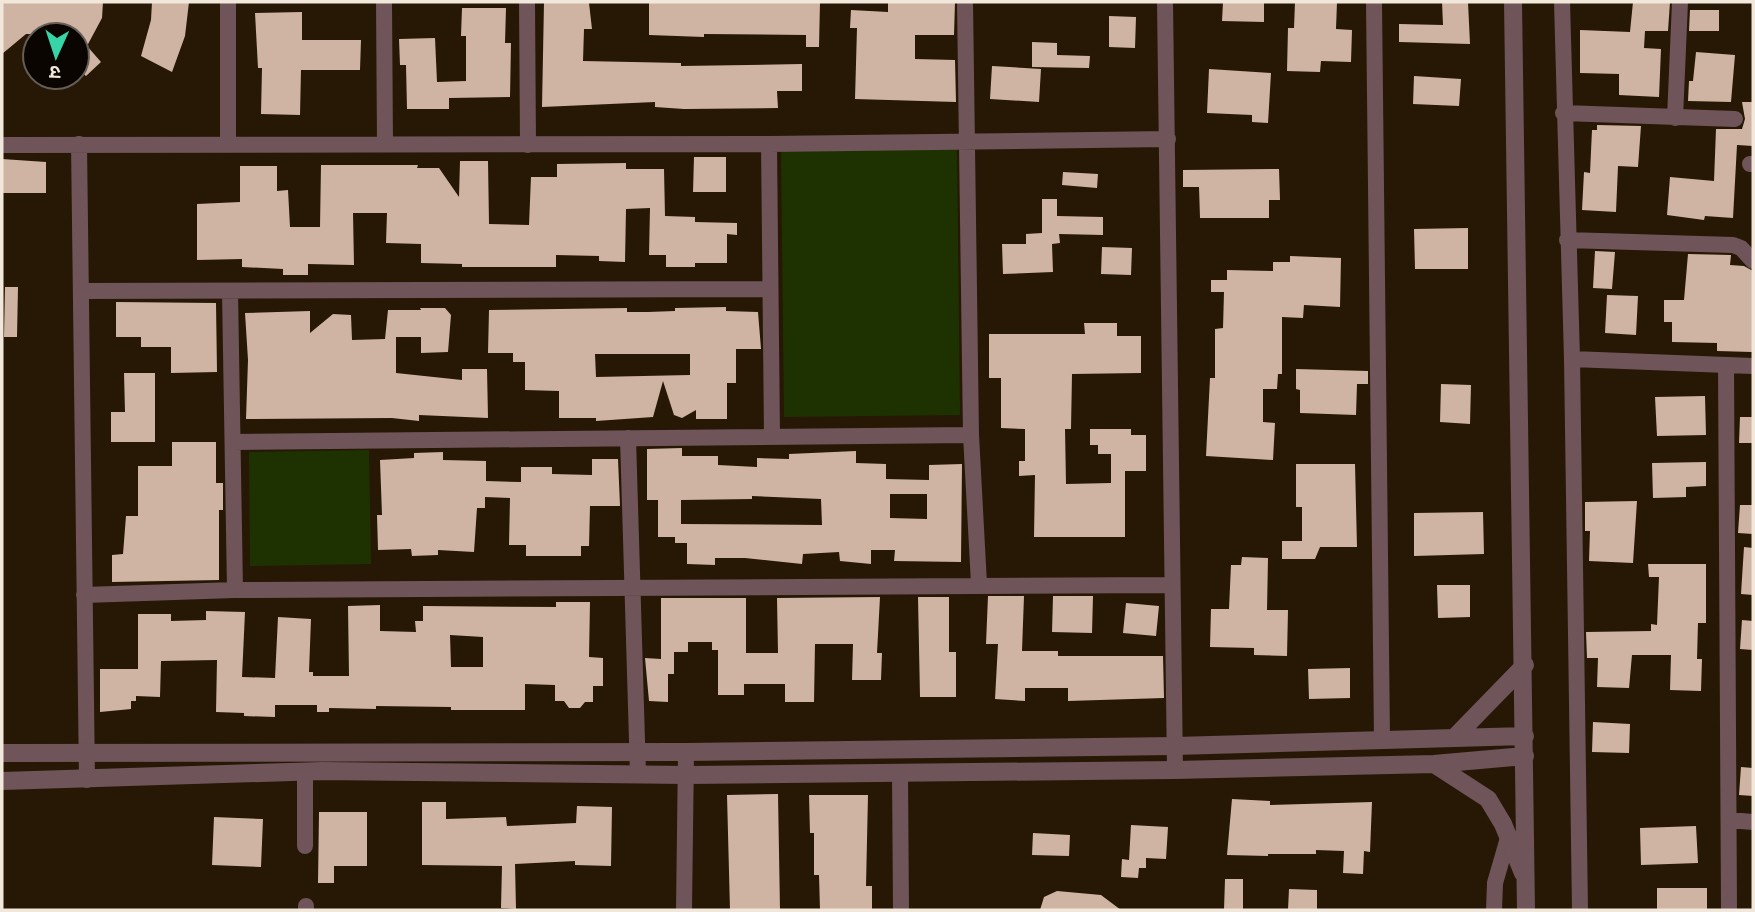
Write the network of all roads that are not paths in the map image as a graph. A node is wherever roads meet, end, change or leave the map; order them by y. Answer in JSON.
{"nodes":[{"id":1,"x":228,"y":2,"type":"edge"},
{"id":2,"x":384,"y":2,"type":"edge"},
{"id":3,"x":527,"y":2,"type":"edge"},
{"id":4,"x":965,"y":2,"type":"edge"},
{"id":5,"x":1165,"y":2,"type":"edge"},
{"id":6,"x":1374,"y":2,"type":"edge"},
{"id":7,"x":1513,"y":2,"type":"edge"},
{"id":8,"x":1562,"y":2,"type":"edge"},
{"id":9,"x":1680,"y":2,"type":"edge"},
{"id":10,"x":1563,"y":113,"type":"junction"},
{"id":11,"x":1675,"y":118,"type":"junction"},
{"id":12,"x":1735,"y":120,"type":"dead end"},
{"id":13,"x":1168,"y":139,"type":"junction"},
{"id":14,"x":967,"y":142,"type":"junction"},
{"id":15,"x":79,"y":144,"type":"junction"},
{"id":16,"x":228,"y":144,"type":"junction"},
{"id":17,"x":385,"y":144,"type":"junction"},
{"id":18,"x":769,"y":144,"type":"junction"},
{"id":19,"x":2,"y":145,"type":"edge"},
{"id":20,"x":528,"y":145,"type":"junction"},
{"id":21,"x":1567,"y":240,"type":"junction"},
{"id":22,"x":1753,"y":261,"type":"edge"},
{"id":23,"x":770,"y":289,"type":"junction"},
{"id":24,"x":230,"y":290,"type":"junction"},
{"id":25,"x":80,"y":291,"type":"junction"},
{"id":26,"x":1572,"y":359,"type":"junction"},
{"id":27,"x":1726,"y":365,"type":"junction"},
{"id":28,"x":1753,"y":366,"type":"edge"},
{"id":29,"x":971,"y":435,"type":"junction"},
{"id":30,"x":772,"y":436,"type":"junction"},
{"id":31,"x":628,"y":438,"type":"junction"},
{"id":32,"x":233,"y":442,"type":"junction"},
{"id":33,"x":979,"y":584,"type":"junction"},
{"id":34,"x":1172,"y":585,"type":"junction"},
{"id":35,"x":632,"y":589,"type":"junction"},
{"id":36,"x":235,"y":590,"type":"junction"},
{"id":37,"x":84,"y":595,"type":"junction"},
{"id":38,"x":1525,"y":665,"type":"junction"},
{"id":39,"x":1525,"y":736,"type":"junction"},
{"id":40,"x":1454,"y":738,"type":"junction"},
{"id":41,"x":1382,"y":739,"type":"junction"},
{"id":42,"x":1175,"y":746,"type":"junction"},
{"id":43,"x":637,"y":751,"type":"junction"},
{"id":44,"x":686,"y":752,"type":"junction"},
{"id":45,"x":2,"y":753,"type":"edge"},
{"id":46,"x":86,"y":753,"type":"junction"},
{"id":47,"x":1525,"y":756,"type":"junction"},
{"id":48,"x":1434,"y":764,"type":"junction"},
{"id":49,"x":1175,"y":770,"type":"junction"},
{"id":50,"x":305,"y":771,"type":"junction"},
{"id":51,"x":900,"y":773,"type":"junction"},
{"id":52,"x":638,"y":774,"type":"junction"},
{"id":53,"x":687,"y":775,"type":"junction"},
{"id":54,"x":87,"y":780,"type":"junction"},
{"id":55,"x":2,"y":781,"type":"edge"},
{"id":56,"x":1730,"y":820,"type":"junction"},
{"id":57,"x":1753,"y":821,"type":"edge"},
{"id":58,"x":1508,"y":838,"type":"junction"},
{"id":59,"x":305,"y":846,"type":"dead end"},
{"id":60,"x":1526,"y":879,"type":"junction"},
{"id":61,"x":684,"y":910,"type":"edge"},
{"id":62,"x":901,"y":910,"type":"edge"},
{"id":63,"x":1494,"y":910,"type":"edge"},
{"id":64,"x":1526,"y":910,"type":"edge"},
{"id":65,"x":1580,"y":910,"type":"edge"},
{"id":66,"x":1729,"y":910,"type":"edge"}],
"edges":[{"from":1,"to":16,"type":"street"},
{"from":2,"to":17,"type":"street"},
{"from":3,"to":20,"type":"street"},
{"from":4,"to":14,"type":"street"},
{"from":5,"to":13,"type":"street"},
{"from":6,"to":41,"type":"street"},
{"from":7,"to":38,"type":"street"},
{"from":8,"to":10,"type":"street"},
{"from":9,"to":11,"type":"street"},
{"from":10,"to":11,"type":"street"},
{"from":10,"to":21,"type":"street"},
{"from":11,"to":12,"type":"street"},
{"from":13,"to":14,"type":"street"},
{"from":13,"to":34,"type":"street"},
{"from":14,"to":18,"type":"street"},
{"from":14,"to":29,"type":"street"},
{"from":15,"to":16,"type":"street"},
{"from":15,"to":19,"type":"street"},
{"from":15,"to":25,"type":"street"},
{"from":16,"to":17,"type":"street"},
{"from":17,"to":20,"type":"street"},
{"from":18,"to":20,"type":"street"},
{"from":18,"to":23,"type":"street"},
{"from":21,"to":22,"type":"street"},
{"from":21,"to":26,"type":"street"},
{"from":23,"to":24,"type":"street"},
{"from":23,"to":30,"type":"street"},
{"from":24,"to":25,"type":"street"},
{"from":24,"to":32,"type":"street"},
{"from":25,"to":37,"type":"street"},
{"from":26,"to":27,"type":"street"},
{"from":26,"to":65,"type":"street"},
{"from":27,"to":28,"type":"street"},
{"from":27,"to":56,"type":"street"},
{"from":29,"to":30,"type":"street"},
{"from":29,"to":33,"type":"street"},
{"from":30,"to":31,"type":"street"},
{"from":31,"to":32,"type":"street"},
{"from":31,"to":35,"type":"street"},
{"from":32,"to":36,"type":"street"},
{"from":33,"to":34,"type":"street"},
{"from":33,"to":35,"type":"street"},
{"from":34,"to":42,"type":"street"},
{"from":35,"to":36,"type":"street"},
{"from":35,"to":43,"type":"street"},
{"from":36,"to":37,"type":"street"},
{"from":37,"to":46,"type":"street"},
{"from":38,"to":39,"type":"street"},
{"from":38,"to":40,"type":"street"},
{"from":39,"to":40,"type":"street"},
{"from":39,"to":47,"type":"street"},
{"from":40,"to":41,"type":"street"},
{"from":41,"to":42,"type":"street"},
{"from":42,"to":44,"type":"street"},
{"from":42,"to":49,"type":"street"},
{"from":43,"to":44,"type":"street"},
{"from":43,"to":46,"type":"street"},
{"from":43,"to":52,"type":"street"},
{"from":44,"to":53,"type":"street"},
{"from":45,"to":46,"type":"street"},
{"from":46,"to":54,"type":"street"},
{"from":47,"to":48,"type":"street"},
{"from":47,"to":60,"type":"street"},
{"from":48,"to":49,"type":"street"},
{"from":48,"to":58,"type":"street"},
{"from":49,"to":51,"type":"street"},
{"from":50,"to":52,"type":"street"},
{"from":50,"to":54,"type":"street"},
{"from":50,"to":59,"type":"street"},
{"from":51,"to":53,"type":"street"},
{"from":51,"to":62,"type":"street"},
{"from":52,"to":53,"type":"street"},
{"from":53,"to":61,"type":"street"},
{"from":54,"to":55,"type":"street"},
{"from":56,"to":57,"type":"street"},
{"from":56,"to":66,"type":"street"},
{"from":58,"to":60,"type":"street"},
{"from":58,"to":63,"type":"street"},
{"from":60,"to":64,"type":"street"}]}
